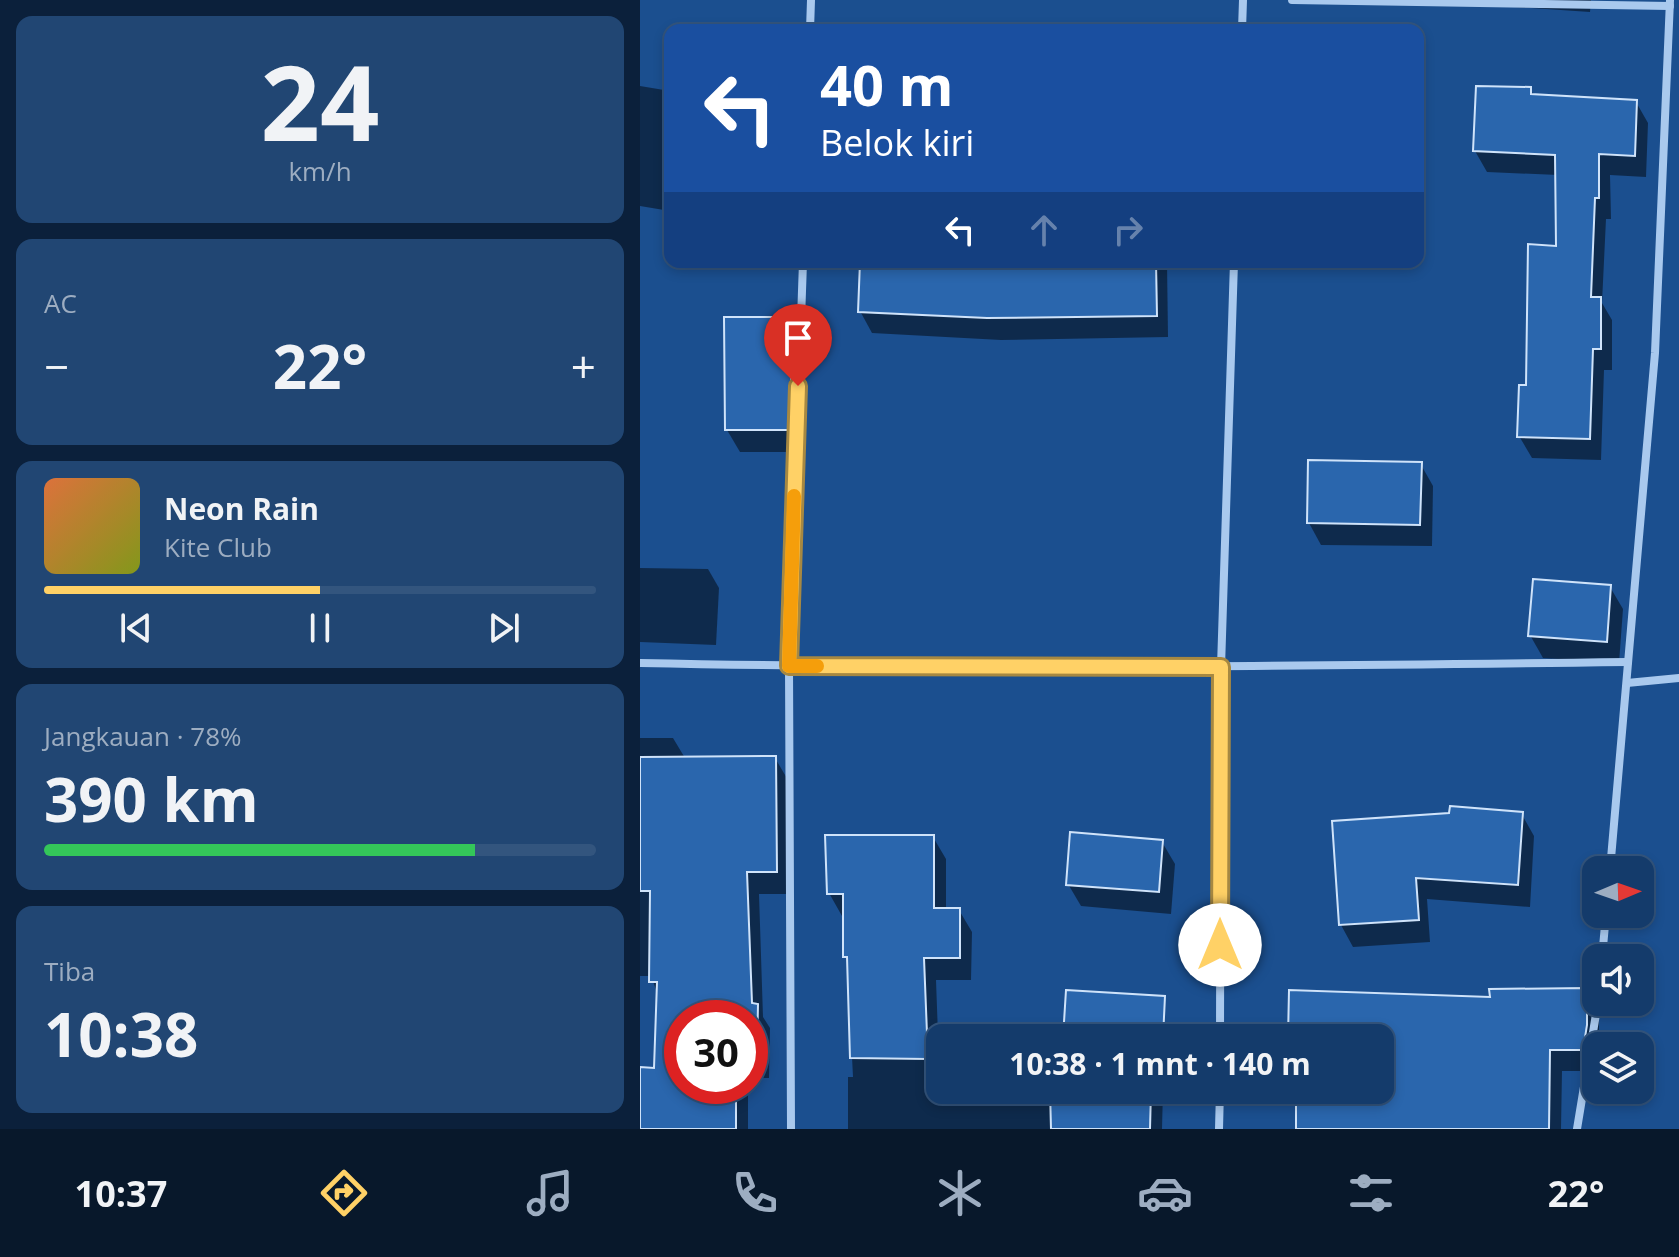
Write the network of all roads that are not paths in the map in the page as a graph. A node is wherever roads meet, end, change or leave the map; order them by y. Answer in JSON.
{"nodes":[{"id":1,"x":811,"y":0,"type":"edge"},
{"id":2,"x":1243,"y":0,"type":"edge"},
{"id":3,"x":1292,"y":0,"type":"edge"},
{"id":4,"x":1670,"y":3,"type":"edge"},
{"id":5,"x":810,"y":24,"type":"edge"},
{"id":6,"x":1242,"y":24,"type":"edge"},
{"id":7,"x":803,"y":268,"type":"edge"},
{"id":8,"x":1234,"y":268,"type":"edge"},
{"id":9,"x":1628,"y":662,"type":"junction"},
{"id":10,"x":640,"y":663,"type":"edge"},
{"id":11,"x":789,"y":666,"type":"junction"},
{"id":12,"x":1221,"y":667,"type":"junction"},
{"id":13,"x":1679,"y":678,"type":"edge"},
{"id":14,"x":1627,"y":683,"type":"junction"},
{"id":15,"x":1611,"y":856,"type":"edge"},
{"id":16,"x":1596,"y":1016,"type":"edge"},
{"id":17,"x":1220,"y":1024,"type":"edge"},
{"id":18,"x":1220,"y":1104,"type":"edge"},
{"id":19,"x":791,"y":1129,"type":"edge"},
{"id":20,"x":1219,"y":1129,"type":"edge"},
{"id":21,"x":1577,"y":1129,"type":"edge"}],
"edges":[{"from":1,"to":5,"type":"street"},
{"from":2,"to":6,"type":"street"},
{"from":3,"to":4,"type":"street"},
{"from":4,"to":9,"type":"street"},
{"from":7,"to":11,"type":"street"},
{"from":8,"to":12,"type":"street"},
{"from":9,"to":12,"type":"street"},
{"from":9,"to":14,"type":"street"},
{"from":10,"to":11,"type":"street"},
{"from":11,"to":12,"type":"street"},
{"from":11,"to":19,"type":"street"},
{"from":12,"to":17,"type":"street"},
{"from":13,"to":14,"type":"street"},
{"from":14,"to":15,"type":"street"},
{"from":16,"to":21,"type":"street"},
{"from":18,"to":20,"type":"street"}]}
